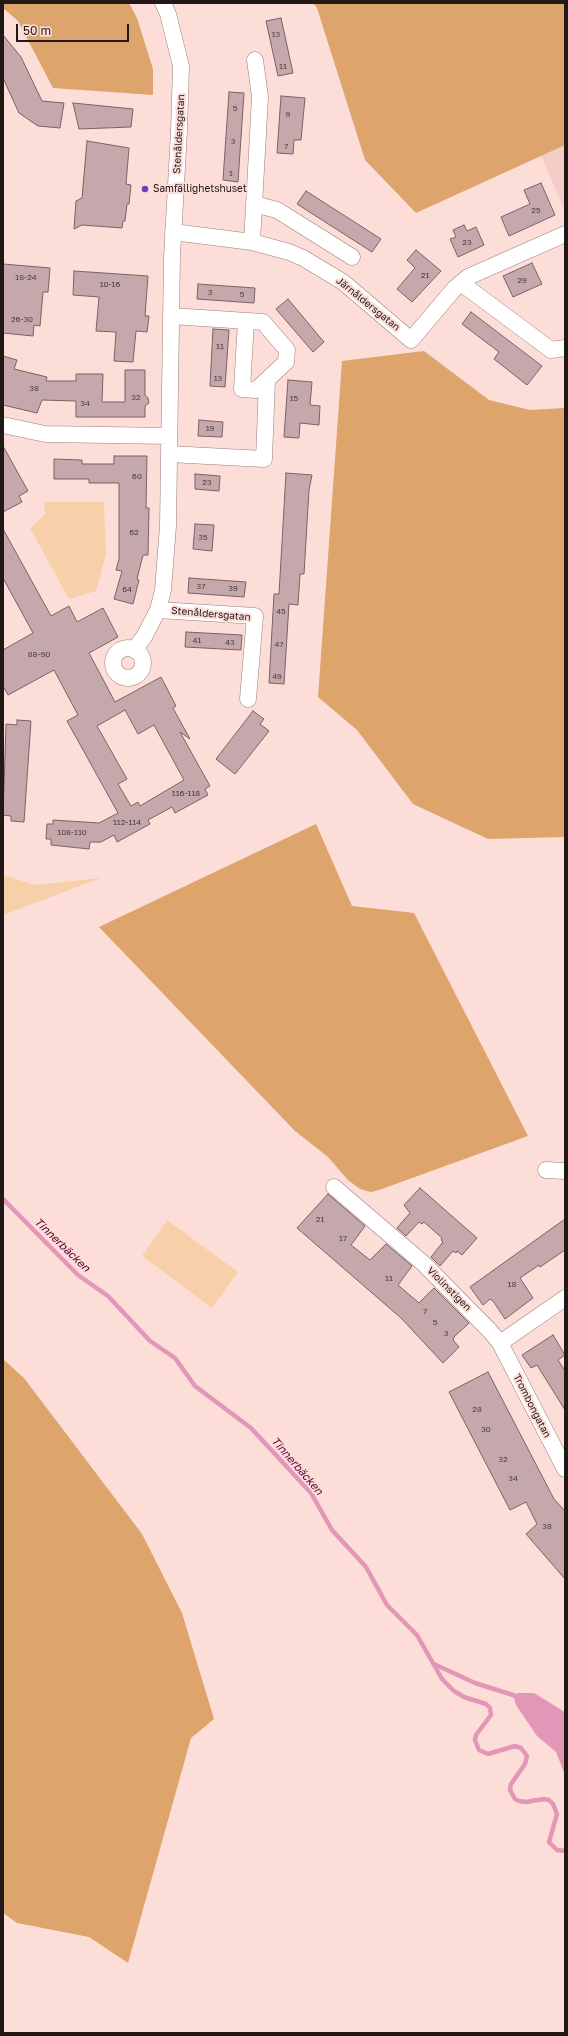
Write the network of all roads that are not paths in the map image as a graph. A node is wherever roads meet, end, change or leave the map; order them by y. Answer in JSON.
{"nodes":[{"id":1,"x":163,"y":3,"type":"edge"},
{"id":2,"x":255,"y":60,"type":"dead end"},
{"id":3,"x":254,"y":204,"type":"junction"},
{"id":4,"x":173,"y":232,"type":"junction"},
{"id":5,"x":565,"y":234,"type":"edge"},
{"id":6,"x":252,"y":242,"type":"junction"},
{"id":7,"x":352,"y":257,"type":"dead end"},
{"id":8,"x":461,"y":283,"type":"junction"},
{"id":9,"x":171,"y":316,"type":"junction"},
{"id":10,"x":246,"y":321,"type":"junction"},
{"id":11,"x":565,"y":348,"type":"edge"},
{"id":12,"x":268,"y":380,"type":"junction"},
{"id":13,"x":3,"y":425,"type":"edge"},
{"id":14,"x":169,"y":436,"type":"junction"},
{"id":15,"x":169,"y":454,"type":"junction"},
{"id":16,"x":158,"y":610,"type":"junction"},
{"id":17,"x":134,"y":650,"type":"dead end"},
{"id":18,"x":248,"y":699,"type":"dead end"},
{"id":19,"x":546,"y":1170,"type":"dead end"},
{"id":20,"x":565,"y":1171,"type":"edge"},
{"id":21,"x":334,"y":1187,"type":"dead end"},
{"id":22,"x":565,"y":1298,"type":"edge"},
{"id":23,"x":500,"y":1343,"type":"junction"},
{"id":24,"x":565,"y":1469,"type":"edge"}],
"edges":[{"from":1,"to":4,"type":"street","name":"Stenåldersgatan"},
{"from":2,"to":3,"type":"street"},
{"from":3,"to":6,"type":"street"},
{"from":3,"to":7,"type":"street"},
{"from":4,"to":6,"type":"street","name":"Järnåldersgatan"},
{"from":4,"to":9,"type":"street","name":"Stenåldersgatan"},
{"from":5,"to":8,"type":"street","name":"Järnåldersgatan"},
{"from":6,"to":8,"type":"street","name":"Järnåldersgatan"},
{"from":8,"to":11,"type":"street"},
{"from":9,"to":10,"type":"street"},
{"from":9,"to":14,"type":"street","name":"Stenåldersgatan"},
{"from":10,"to":12,"type":"street"},
{"from":10,"to":12,"type":"street"},
{"from":12,"to":15,"type":"street"},
{"from":13,"to":14,"type":"street"},
{"from":14,"to":15,"type":"street","name":"Stenåldersgatan"},
{"from":15,"to":16,"type":"street","name":"Stenåldersgatan"},
{"from":16,"to":17,"type":"street","name":"Stenåldersgatan"},
{"from":16,"to":18,"type":"street","name":"Stenåldersgatan"},
{"from":19,"to":20,"type":"street"},
{"from":21,"to":23,"type":"street","name":"Violinstigen"},
{"from":22,"to":23,"type":"street"},
{"from":23,"to":24,"type":"street","name":"Trombongatan"}]}
